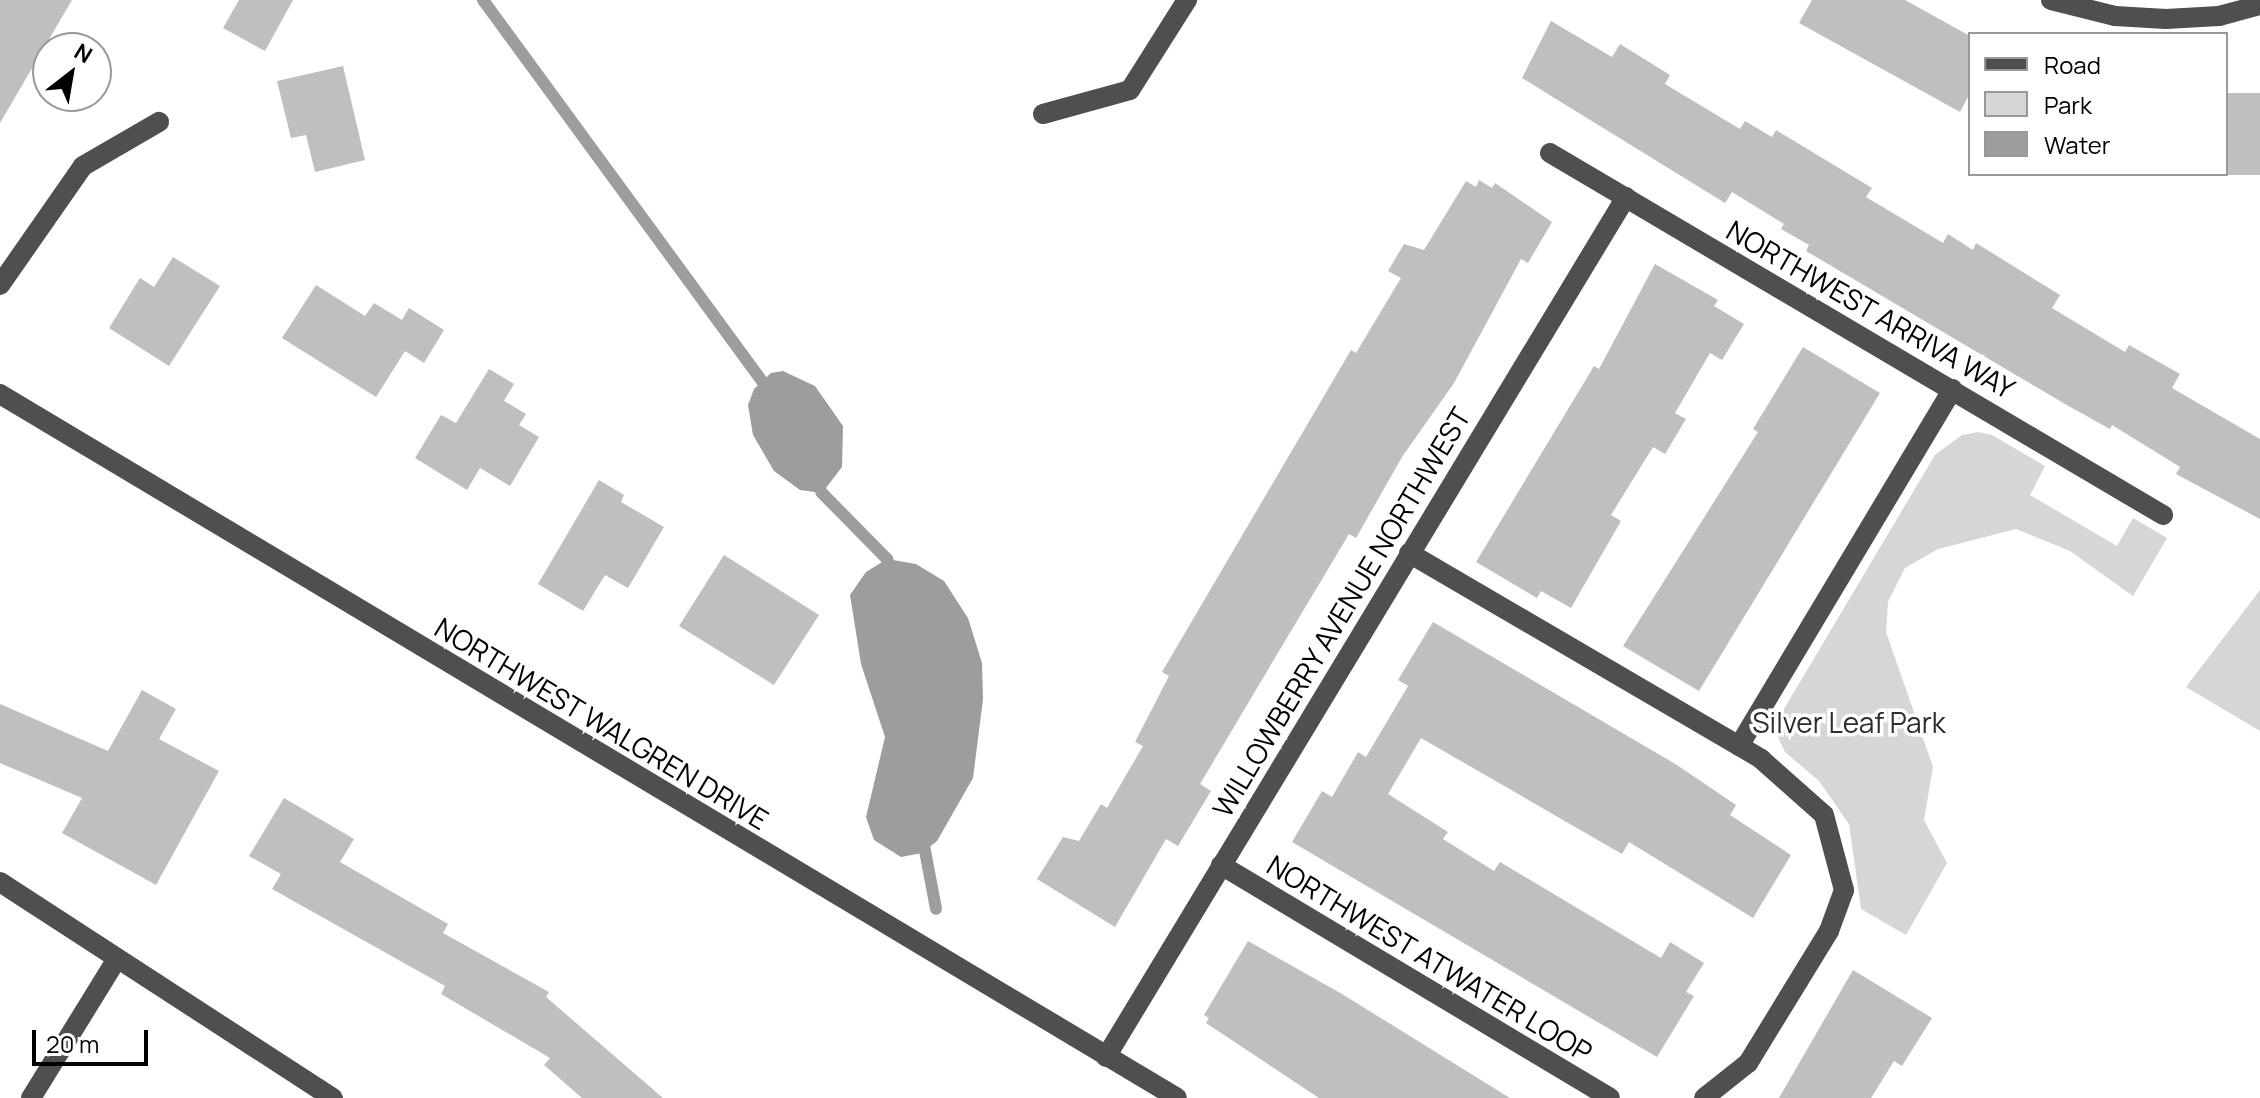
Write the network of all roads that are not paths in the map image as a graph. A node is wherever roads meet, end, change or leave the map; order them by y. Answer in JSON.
{"nodes":[{"id":1,"x":1187,"y":0,"type":"edge"},
{"id":2,"x":2051,"y":0,"type":"edge"},
{"id":3,"x":2260,"y":5,"type":"edge"},
{"id":4,"x":1043,"y":114,"type":"dead end"},
{"id":5,"x":159,"y":122,"type":"dead end"},
{"id":6,"x":1550,"y":153,"type":"dead end"},
{"id":7,"x":1626,"y":197,"type":"junction"},
{"id":8,"x":0,"y":285,"type":"edge"},
{"id":9,"x":1953,"y":389,"type":"junction"},
{"id":10,"x":0,"y":394,"type":"edge"},
{"id":11,"x":2163,"y":515,"type":"dead end"},
{"id":12,"x":1409,"y":553,"type":"junction"},
{"id":13,"x":1739,"y":746,"type":"junction"},
{"id":14,"x":1221,"y":865,"type":"junction"},
{"id":15,"x":0,"y":882,"type":"edge"},
{"id":16,"x":117,"y":959,"type":"junction"},
{"id":17,"x":1106,"y":1057,"type":"junction"},
{"id":18,"x":31,"y":1098,"type":"edge"},
{"id":19,"x":333,"y":1098,"type":"edge"},
{"id":20,"x":1177,"y":1098,"type":"edge"},
{"id":21,"x":1610,"y":1098,"type":"edge"},
{"id":22,"x":1704,"y":1098,"type":"edge"}],
"edges":[{"from":1,"to":4,"type":"street"},
{"from":2,"to":3,"type":"street"},
{"from":5,"to":8,"type":"street"},
{"from":6,"to":7,"type":"street","name":"NORTHWEST ARRIVA WAY"},
{"from":7,"to":9,"type":"street","name":"NORTHWEST ARRIVA WAY"},
{"from":7,"to":12,"type":"street","name":"WILLOWBERRY AVENUE NORTHWEST"},
{"from":9,"to":11,"type":"street","name":"NORTHWEST ARRIVA WAY"},
{"from":9,"to":13,"type":"street"},
{"from":10,"to":17,"type":"street","name":"NORTHWEST WALGREN DRIVE"},
{"from":12,"to":13,"type":"street"},
{"from":12,"to":14,"type":"street","name":"WILLOWBERRY AVENUE NORTHWEST"},
{"from":13,"to":22,"type":"street"},
{"from":14,"to":17,"type":"street","name":"WILLOWBERRY AVENUE NORTHWEST"},
{"from":14,"to":21,"type":"street","name":"NORTHWEST ATWATER LOOP"},
{"from":15,"to":16,"type":"street"},
{"from":16,"to":18,"type":"street"},
{"from":16,"to":19,"type":"street"},
{"from":17,"to":20,"type":"street","name":"NORTHWEST WALGREN DRIVE"}]}
